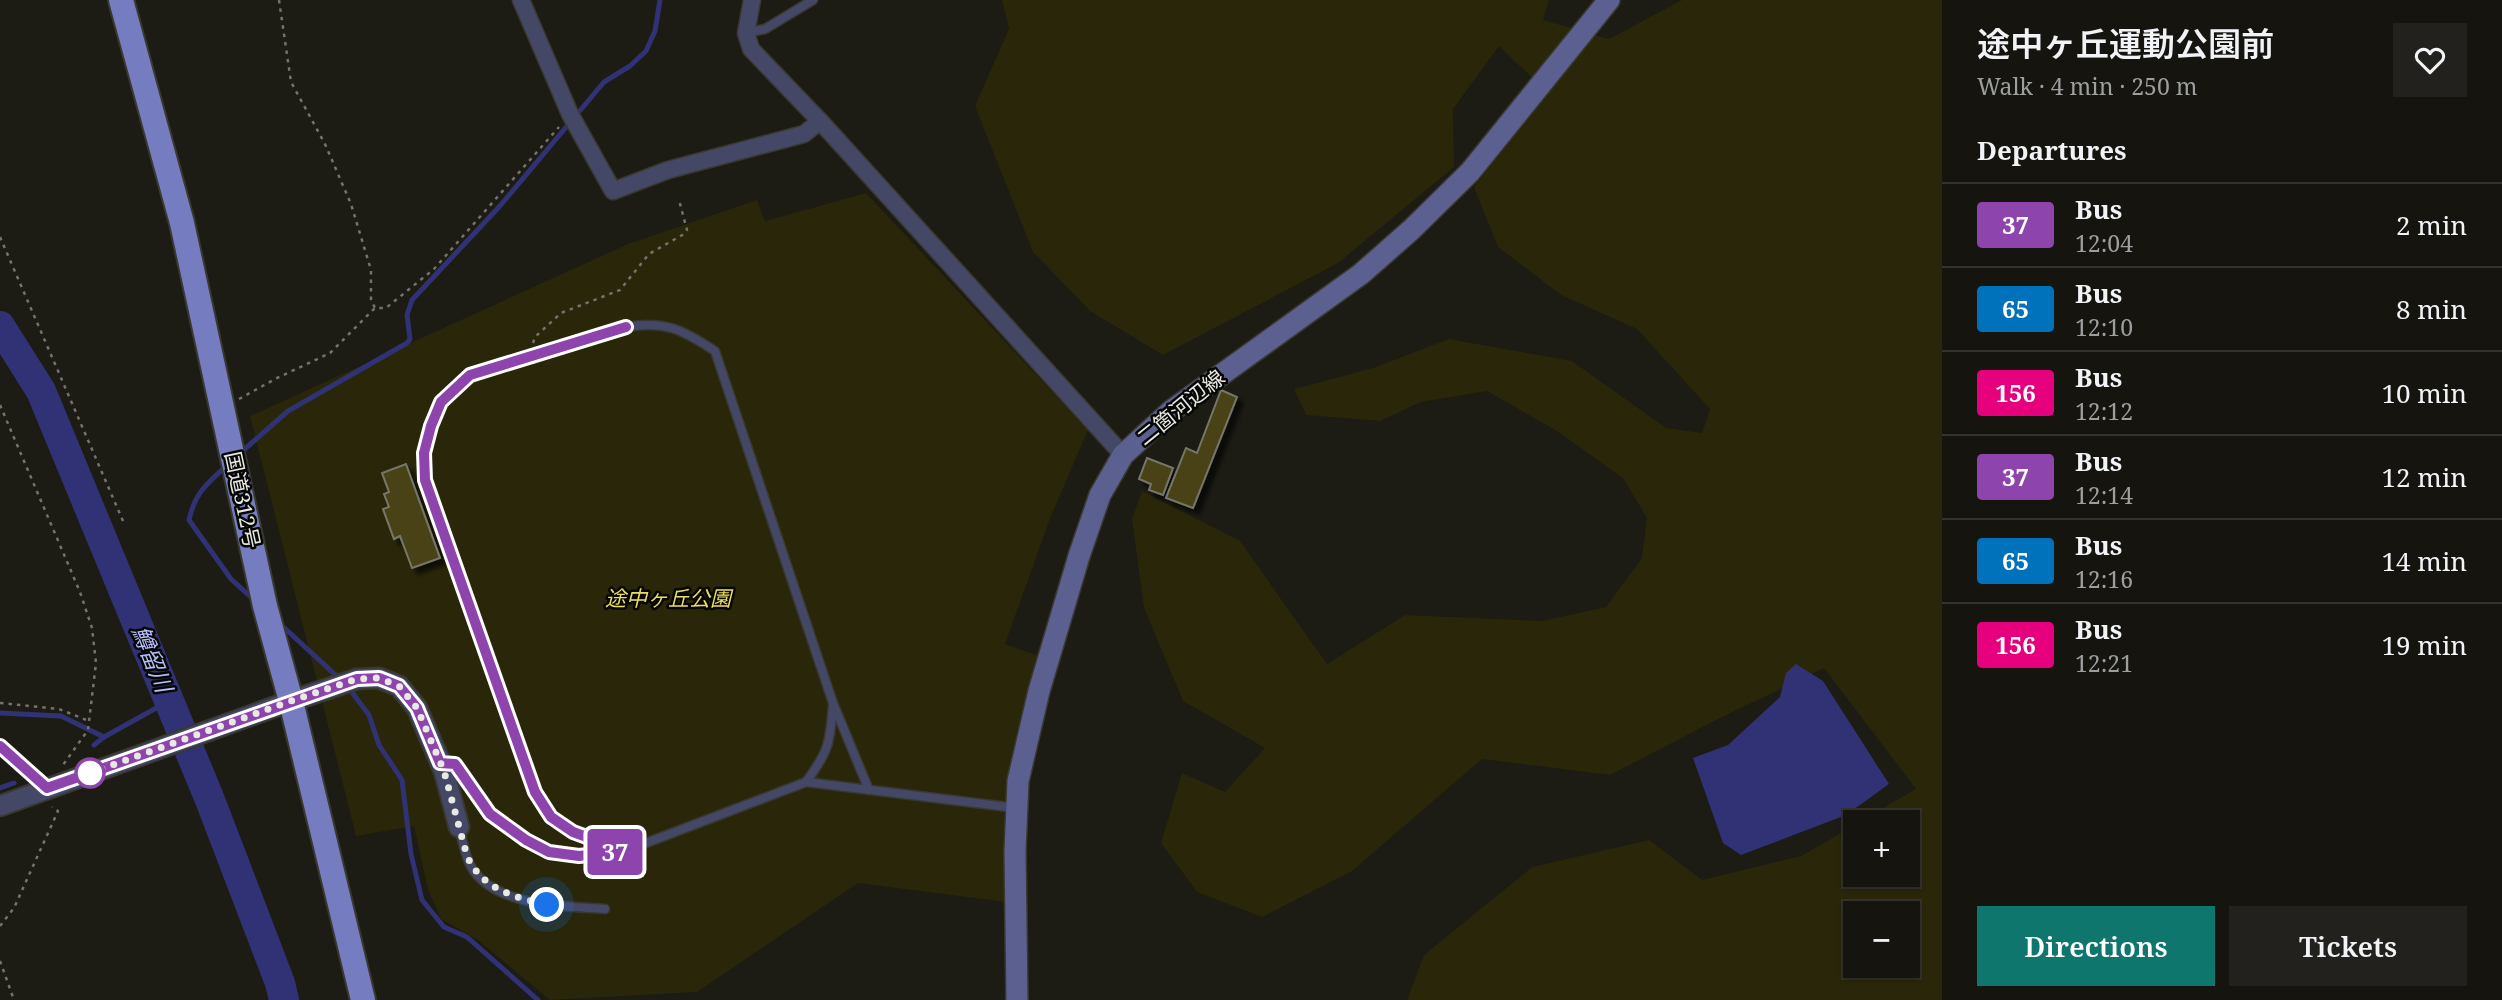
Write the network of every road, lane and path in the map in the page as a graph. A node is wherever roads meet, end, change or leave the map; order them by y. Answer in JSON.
{"nodes":[{"id":1,"x":121,"y":0,"type":"edge"},
{"id":2,"x":279,"y":0,"type":"edge"},
{"id":3,"x":521,"y":0,"type":"edge"},
{"id":4,"x":752,"y":0,"type":"edge"},
{"id":5,"x":813,"y":0,"type":"edge"},
{"id":6,"x":1609,"y":0,"type":"edge"},
{"id":7,"x":746,"y":33,"type":"junction"},
{"id":8,"x":570,"y":114,"type":"junction"},
{"id":9,"x":820,"y":121,"type":"junction"},
{"id":10,"x":679,"y":200,"type":"dead end"},
{"id":11,"x":0,"y":237,"type":"edge"},
{"id":12,"x":376,"y":308,"type":"junction"},
{"id":13,"x":526,"y":358,"type":"junction"},
{"id":14,"x":0,"y":405,"type":"edge"},
{"id":15,"x":222,"y":409,"type":"junction"},
{"id":16,"x":1123,"y":455,"type":"junction"},
{"id":17,"x":123,"y":521,"type":"dead end"},
{"id":18,"x":291,"y":701,"type":"junction"},
{"id":19,"x":0,"y":703,"type":"edge"},
{"id":20,"x":833,"y":703,"type":"junction"},
{"id":21,"x":89,"y":721,"type":"junction"},
{"id":22,"x":0,"y":746,"type":"edge"},
{"id":23,"x":440,"y":763,"type":"junction"},
{"id":24,"x":806,"y":782,"type":"junction"},
{"id":25,"x":869,"y":790,"type":"junction"},
{"id":26,"x":47,"y":796,"type":"junction"},
{"id":27,"x":0,"y":806,"type":"edge"},
{"id":28,"x":1016,"y":808,"type":"junction"},
{"id":29,"x":459,"y":827,"type":"joint"},
{"id":30,"x":625,"y":851,"type":"junction"},
{"id":31,"x":606,"y":909,"type":"dead end"},
{"id":32,"x":0,"y":926,"type":"edge"},
{"id":33,"x":0,"y":961,"type":"edge"},
{"id":34,"x":14,"y":1000,"type":"edge"},
{"id":35,"x":363,"y":1000,"type":"edge"},
{"id":36,"x":1017,"y":1000,"type":"edge"}],
"edges":[{"from":1,"to":15,"type":"highway","name":"国道312号"},
{"from":2,"to":12,"type":"path"},
{"from":3,"to":8,"type":"street"},
{"from":4,"to":7,"type":"street"},
{"from":5,"to":7,"type":"lane"},
{"from":6,"to":16,"type":"main road","name":"二箇河辺線"},
{"from":7,"to":9,"type":"street"},
{"from":8,"to":9,"type":"street"},
{"from":8,"to":12,"type":"path"},
{"from":9,"to":16,"type":"street"},
{"from":10,"to":13,"type":"path"},
{"from":11,"to":17,"type":"path"},
{"from":12,"to":15,"type":"path"},
{"from":13,"to":20,"type":"lane"},
{"from":13,"to":30,"type":"lane"},
{"from":14,"to":21,"type":"path"},
{"from":15,"to":18,"type":"highway","name":"国道312号"},
{"from":16,"to":28,"type":"main road","name":"二箇河辺線"},
{"from":18,"to":23,"type":"street"},
{"from":18,"to":26,"type":"street"},
{"from":18,"to":35,"type":"highway","name":"国道312号"},
{"from":19,"to":21,"type":"path"},
{"from":20,"to":24,"type":"lane"},
{"from":20,"to":25,"type":"lane"},
{"from":21,"to":26,"type":"path"},
{"from":22,"to":26,"type":"lane"},
{"from":23,"to":29,"type":"street"},
{"from":23,"to":30,"type":"lane"},
{"from":24,"to":25,"type":"lane"},
{"from":24,"to":30,"type":"lane"},
{"from":25,"to":28,"type":"lane"},
{"from":26,"to":27,"type":"street"},
{"from":26,"to":32,"type":"path"},
{"from":28,"to":36,"type":"main road","name":"二箇河辺線"},
{"from":29,"to":31,"type":"lane"},
{"from":33,"to":34,"type":"path"}]}
